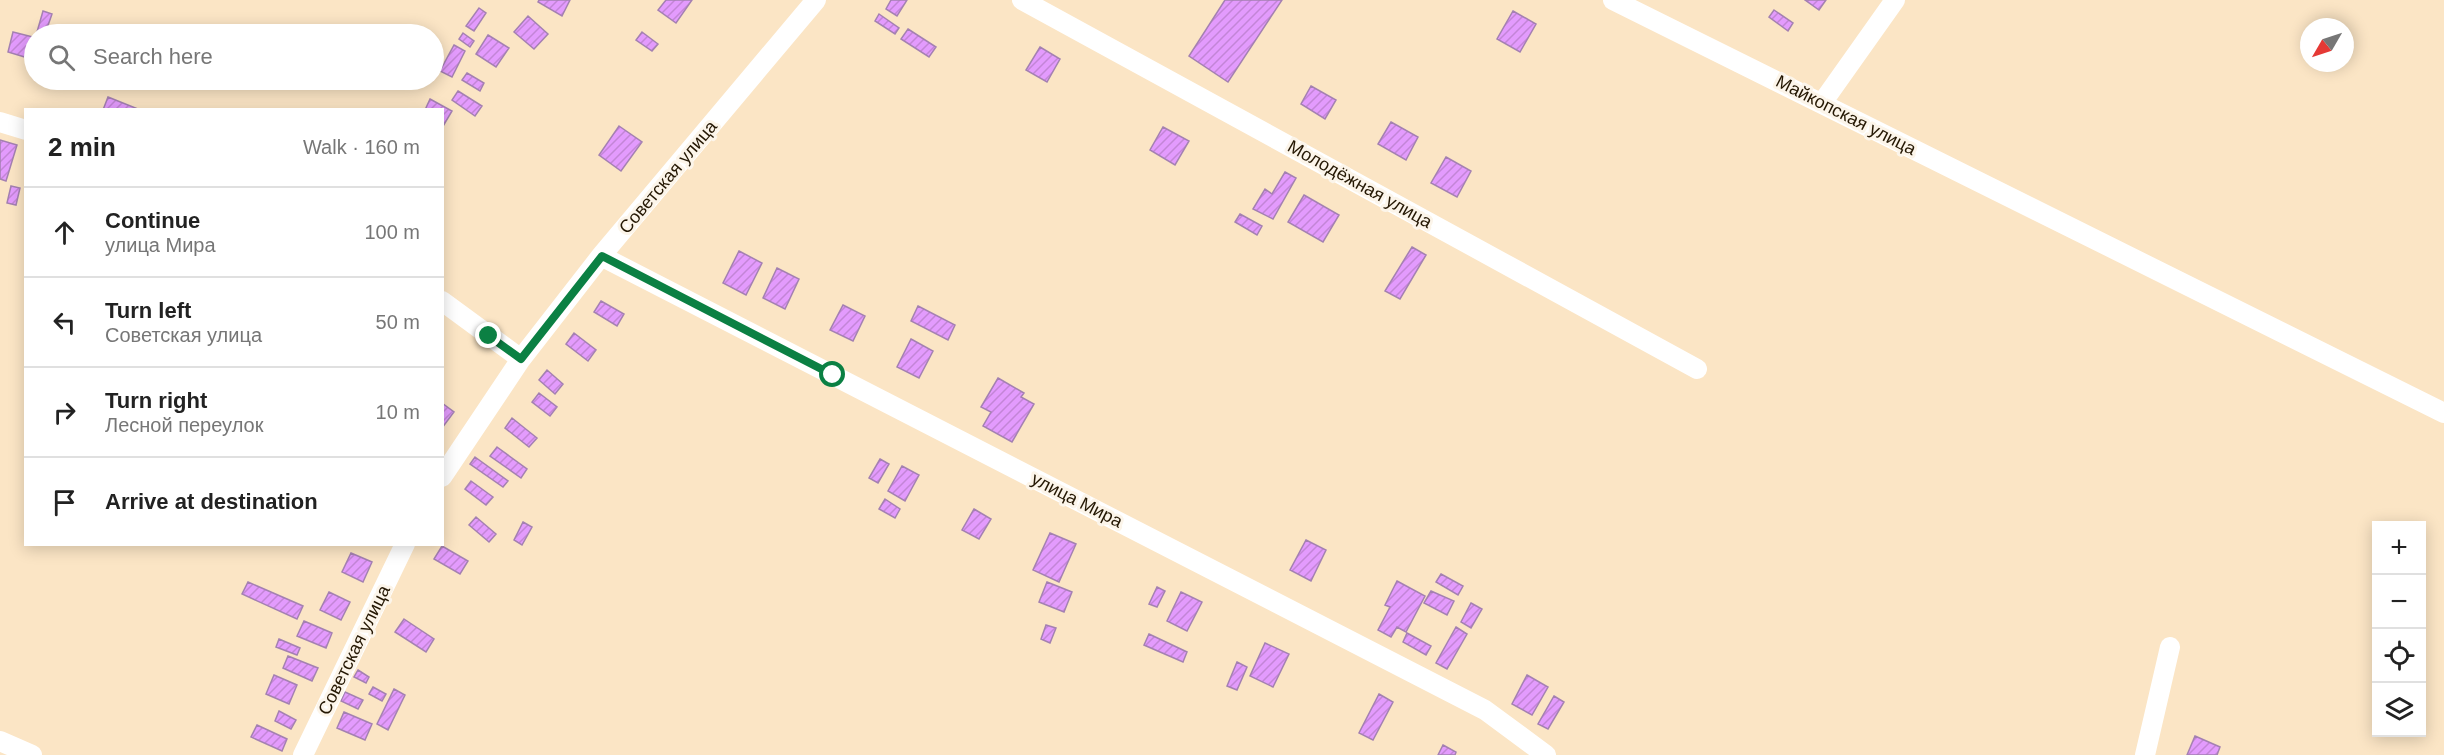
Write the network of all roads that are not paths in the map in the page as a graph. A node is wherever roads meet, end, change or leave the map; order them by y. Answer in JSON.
{"nodes":[{"id":1,"x":816,"y":0,"type":"edge"},
{"id":2,"x":1022,"y":0,"type":"edge"},
{"id":3,"x":1613,"y":0,"type":"edge"},
{"id":4,"x":1895,"y":0,"type":"edge"},
{"id":5,"x":1822,"y":103,"type":"junction"},
{"id":6,"x":0,"y":122,"type":"edge"},
{"id":7,"x":24,"y":129,"type":"edge"},
{"id":8,"x":602,"y":256,"type":"junction"},
{"id":9,"x":444,"y":302,"type":"edge"},
{"id":10,"x":521,"y":359,"type":"junction"},
{"id":11,"x":1697,"y":369,"type":"dead end"},
{"id":12,"x":2444,"y":413,"type":"edge"},
{"id":13,"x":444,"y":474,"type":"edge"},
{"id":14,"x":404,"y":546,"type":"edge"},
{"id":15,"x":2170,"y":647,"type":"dead end"},
{"id":16,"x":0,"y":741,"type":"edge"},
{"id":17,"x":32,"y":755,"type":"edge"},
{"id":18,"x":303,"y":755,"type":"edge"},
{"id":19,"x":1546,"y":755,"type":"edge"},
{"id":20,"x":2145,"y":755,"type":"edge"}],
"edges":[{"from":1,"to":8,"type":"street","name":"Советская улица"},
{"from":2,"to":11,"type":"street","name":"Молодёжная улица"},
{"from":3,"to":5,"type":"street","name":"Майкопская улица"},
{"from":4,"to":5,"type":"street"},
{"from":5,"to":12,"type":"street","name":"Майкопская улица"},
{"from":6,"to":7,"type":"street"},
{"from":8,"to":10,"type":"street","name":"Советская улица"},
{"from":8,"to":19,"type":"street","name":"улица Мира"},
{"from":9,"to":10,"type":"street"},
{"from":10,"to":13,"type":"street","name":"Советская улица"},
{"from":14,"to":18,"type":"street","name":"Советская улица"},
{"from":15,"to":20,"type":"street"},
{"from":16,"to":17,"type":"street"}]}
